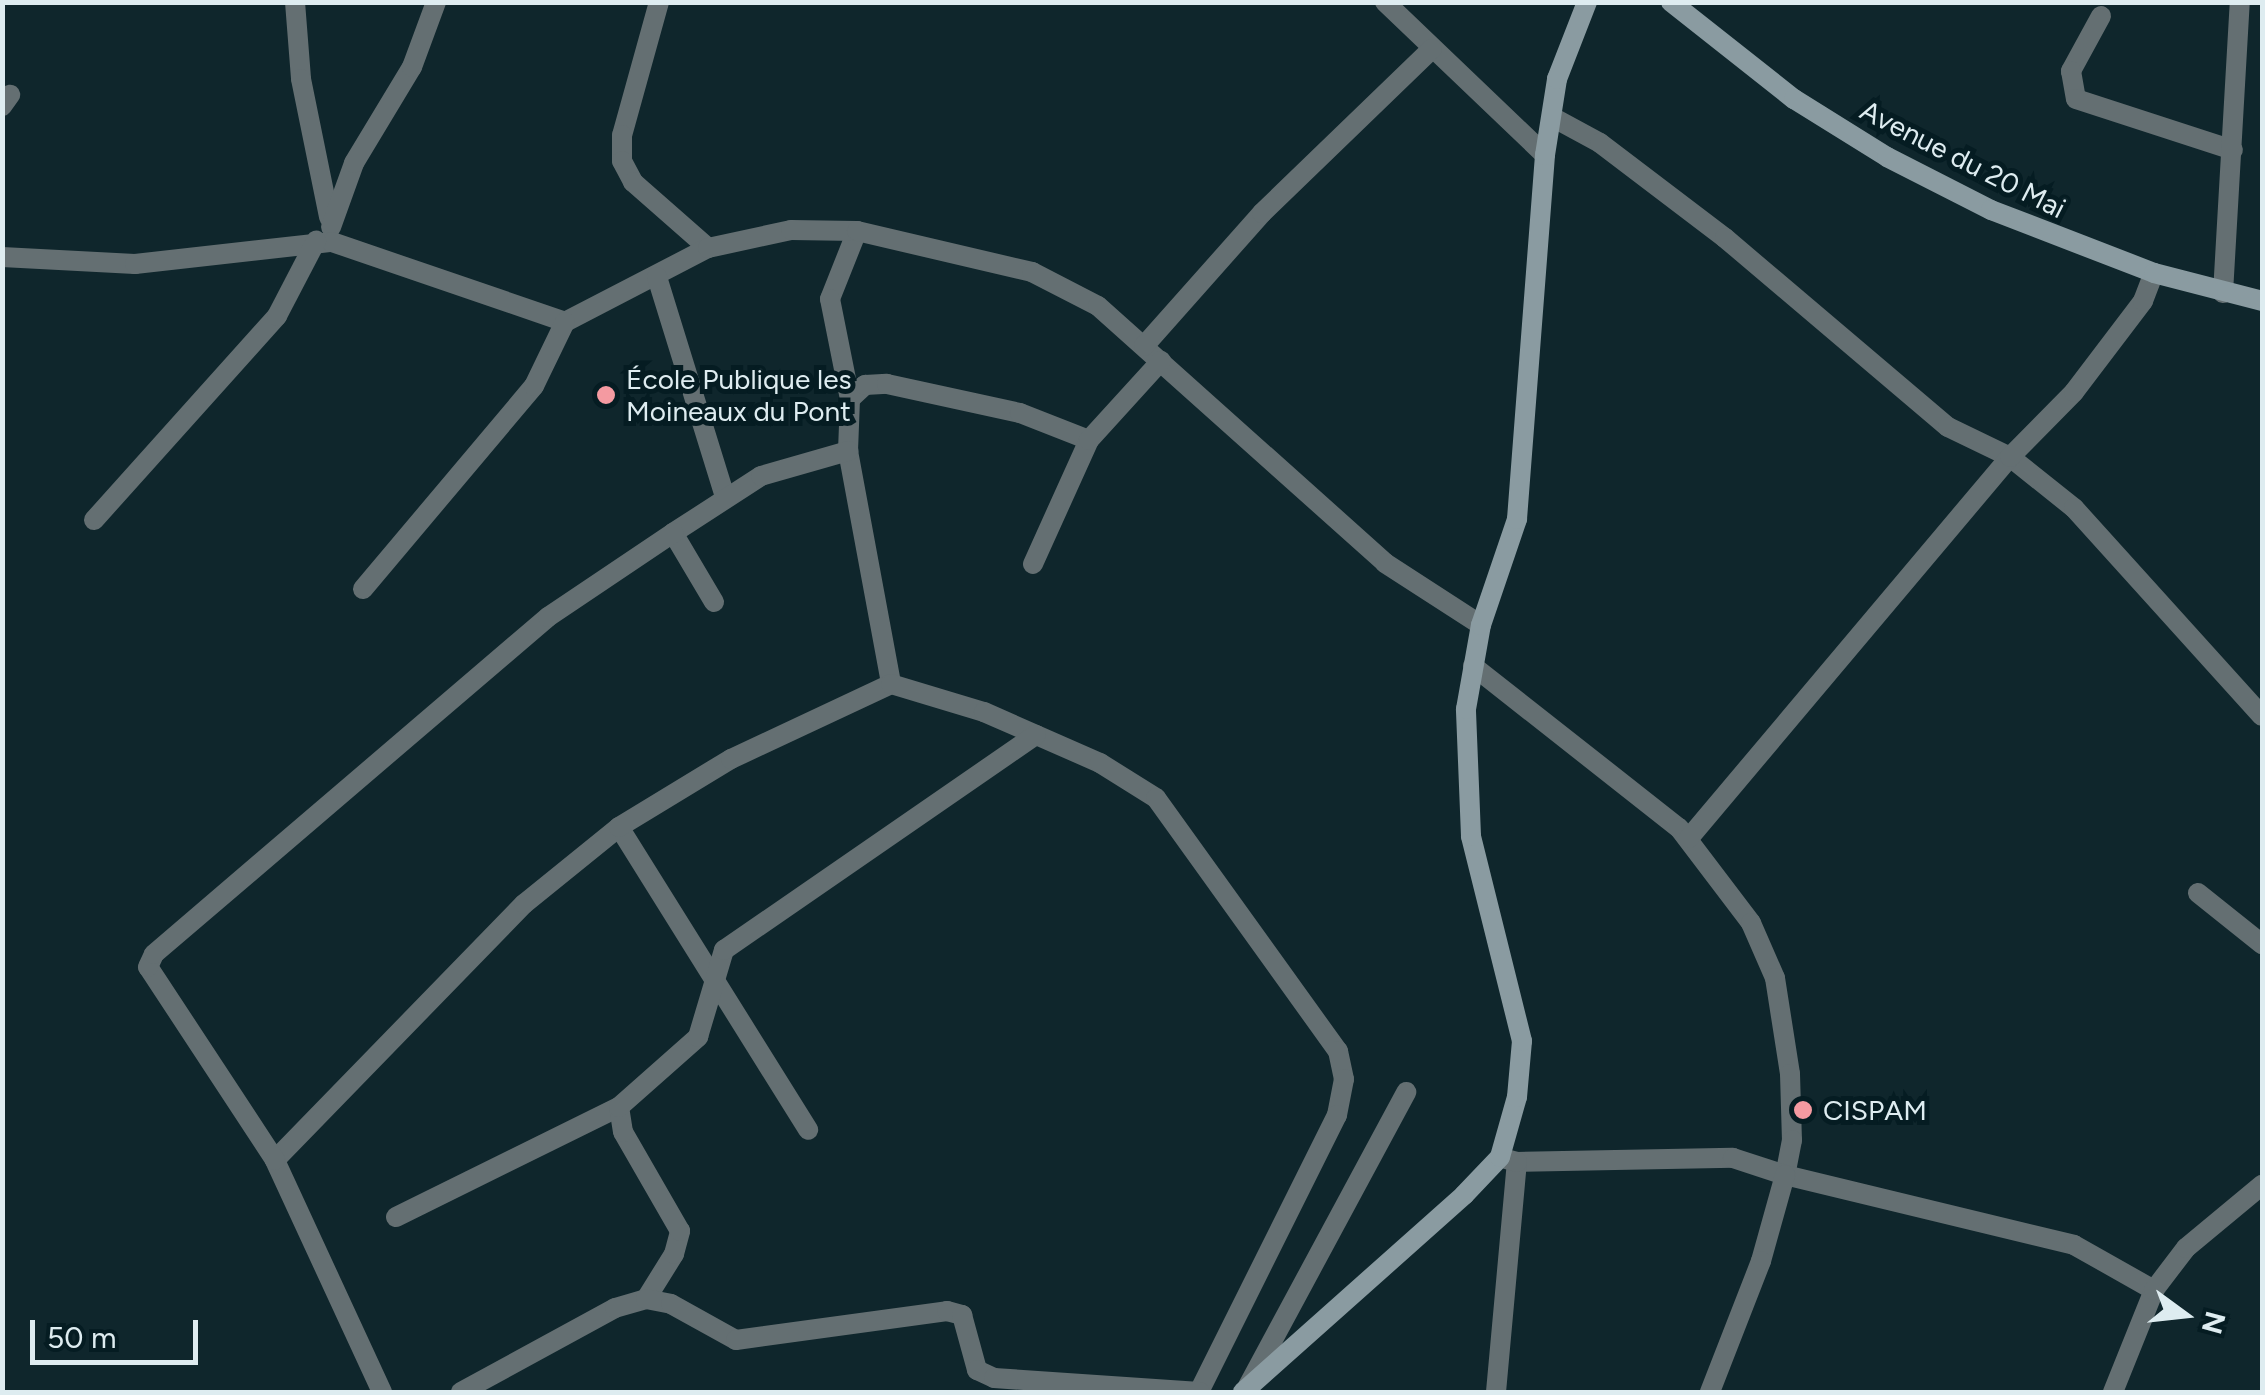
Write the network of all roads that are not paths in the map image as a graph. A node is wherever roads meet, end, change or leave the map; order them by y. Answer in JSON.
{"nodes":[{"id":1,"x":295,"y":2,"type":"edge"},
{"id":2,"x":436,"y":2,"type":"edge"},
{"id":3,"x":659,"y":2,"type":"edge"},
{"id":4,"x":1385,"y":2,"type":"edge"},
{"id":5,"x":1587,"y":2,"type":"edge"},
{"id":6,"x":1671,"y":2,"type":"edge"},
{"id":7,"x":2240,"y":2,"type":"edge"},
{"id":8,"x":2101,"y":16,"type":"dead end"},
{"id":9,"x":1432,"y":49,"type":"junction"},
{"id":10,"x":1554,"y":118,"type":"junction"},
{"id":11,"x":2233,"y":150,"type":"junction"},
{"id":12,"x":1545,"y":155,"type":"junction"},
{"id":13,"x":857,"y":230,"type":"junction"},
{"id":14,"x":326,"y":237,"type":"junction"},
{"id":15,"x":708,"y":248,"type":"junction"},
{"id":16,"x":2,"y":257,"type":"edge"},
{"id":17,"x":2154,"y":272,"type":"junction"},
{"id":18,"x":657,"y":277,"type":"junction"},
{"id":19,"x":2223,"y":293,"type":"junction"},
{"id":20,"x":2262,"y":301,"type":"edge"},
{"id":21,"x":565,"y":322,"type":"junction"},
{"id":22,"x":1144,"y":346,"type":"junction"},
{"id":23,"x":1161,"y":361,"type":"junction"},
{"id":24,"x":850,"y":399,"type":"junction"},
{"id":25,"x":1089,"y":440,"type":"junction"},
{"id":26,"x":848,"y":451,"type":"junction"},
{"id":27,"x":2010,"y":457,"type":"junction"},
{"id":28,"x":725,"y":497,"type":"junction"},
{"id":29,"x":94,"y":520,"type":"dead end"},
{"id":30,"x":672,"y":533,"type":"junction"},
{"id":31,"x":1033,"y":564,"type":"dead end"},
{"id":32,"x":363,"y":589,"type":"dead end"},
{"id":33,"x":714,"y":602,"type":"dead end"},
{"id":34,"x":1481,"y":626,"type":"junction"},
{"id":35,"x":1473,"y":666,"type":"junction"},
{"id":36,"x":892,"y":684,"type":"junction"},
{"id":37,"x":2262,"y":716,"type":"edge"},
{"id":38,"x":1036,"y":735,"type":"junction"},
{"id":39,"x":619,"y":828,"type":"junction"},
{"id":40,"x":1689,"y":838,"type":"junction"},
{"id":41,"x":2198,"y":893,"type":"dead end"},
{"id":42,"x":2262,"y":944,"type":"edge"},
{"id":43,"x":711,"y":982,"type":"junction"},
{"id":44,"x":1406,"y":1092,"type":"dead end"},
{"id":45,"x":619,"y":1107,"type":"junction"},
{"id":46,"x":808,"y":1130,"type":"dead end"},
{"id":47,"x":1508,"y":1159,"type":"junction"},
{"id":48,"x":275,"y":1160,"type":"junction"},
{"id":49,"x":1785,"y":1175,"type":"junction"},
{"id":50,"x":2262,"y":1185,"type":"edge"},
{"id":51,"x":396,"y":1217,"type":"dead end"},
{"id":52,"x":2154,"y":1290,"type":"junction"},
{"id":53,"x":646,"y":1299,"type":"junction"},
{"id":54,"x":1201,"y":1390,"type":"edge"},
{"id":55,"x":382,"y":1392,"type":"edge"},
{"id":56,"x":461,"y":1392,"type":"edge"},
{"id":57,"x":1244,"y":1392,"type":"edge"},
{"id":58,"x":1496,"y":1392,"type":"edge"},
{"id":59,"x":1710,"y":1392,"type":"edge"},
{"id":60,"x":2114,"y":1392,"type":"edge"}],
"edges":[{"from":1,"to":14,"type":"street"},
{"from":2,"to":14,"type":"street"},
{"from":3,"to":15,"type":"street"},
{"from":4,"to":9,"type":"street"},
{"from":5,"to":10,"type":"street"},
{"from":6,"to":17,"type":"street","name":"Avenue du 20 Mai"},
{"from":7,"to":11,"type":"street"},
{"from":8,"to":11,"type":"street"},
{"from":9,"to":12,"type":"street"},
{"from":9,"to":22,"type":"street"},
{"from":10,"to":12,"type":"street"},
{"from":10,"to":27,"type":"street"},
{"from":11,"to":19,"type":"street"},
{"from":12,"to":34,"type":"street"},
{"from":13,"to":15,"type":"street"},
{"from":13,"to":22,"type":"street"},
{"from":13,"to":24,"type":"street"},
{"from":14,"to":16,"type":"street"},
{"from":14,"to":21,"type":"street"},
{"from":14,"to":29,"type":"street"},
{"from":15,"to":18,"type":"street"},
{"from":17,"to":19,"type":"street","name":"Avenue du 20 Mai"},
{"from":17,"to":27,"type":"street"},
{"from":18,"to":21,"type":"street"},
{"from":18,"to":28,"type":"street"},
{"from":19,"to":20,"type":"street","name":"Avenue du 20 Mai"},
{"from":21,"to":32,"type":"street"},
{"from":22,"to":23,"type":"street"},
{"from":23,"to":25,"type":"street"},
{"from":23,"to":34,"type":"street"},
{"from":24,"to":25,"type":"street"},
{"from":24,"to":26,"type":"street"},
{"from":25,"to":31,"type":"street"},
{"from":26,"to":28,"type":"street"},
{"from":26,"to":36,"type":"street"},
{"from":27,"to":37,"type":"street"},
{"from":27,"to":40,"type":"street"},
{"from":28,"to":30,"type":"street"},
{"from":30,"to":33,"type":"street"},
{"from":30,"to":48,"type":"street"},
{"from":34,"to":35,"type":"street"},
{"from":35,"to":40,"type":"street"},
{"from":35,"to":47,"type":"street"},
{"from":36,"to":38,"type":"street"},
{"from":36,"to":39,"type":"street"},
{"from":38,"to":43,"type":"street"},
{"from":38,"to":54,"type":"street"},
{"from":39,"to":43,"type":"street"},
{"from":39,"to":48,"type":"street"},
{"from":40,"to":49,"type":"street"},
{"from":41,"to":42,"type":"street"},
{"from":43,"to":45,"type":"street"},
{"from":43,"to":46,"type":"street"},
{"from":44,"to":57,"type":"street"},
{"from":45,"to":51,"type":"street"},
{"from":45,"to":53,"type":"street"},
{"from":47,"to":49,"type":"street"},
{"from":47,"to":57,"type":"street"},
{"from":47,"to":58,"type":"street"},
{"from":48,"to":55,"type":"street"},
{"from":49,"to":52,"type":"street"},
{"from":49,"to":59,"type":"street"},
{"from":50,"to":52,"type":"street"},
{"from":52,"to":60,"type":"street"},
{"from":53,"to":54,"type":"street"},
{"from":53,"to":56,"type":"street"}]}
